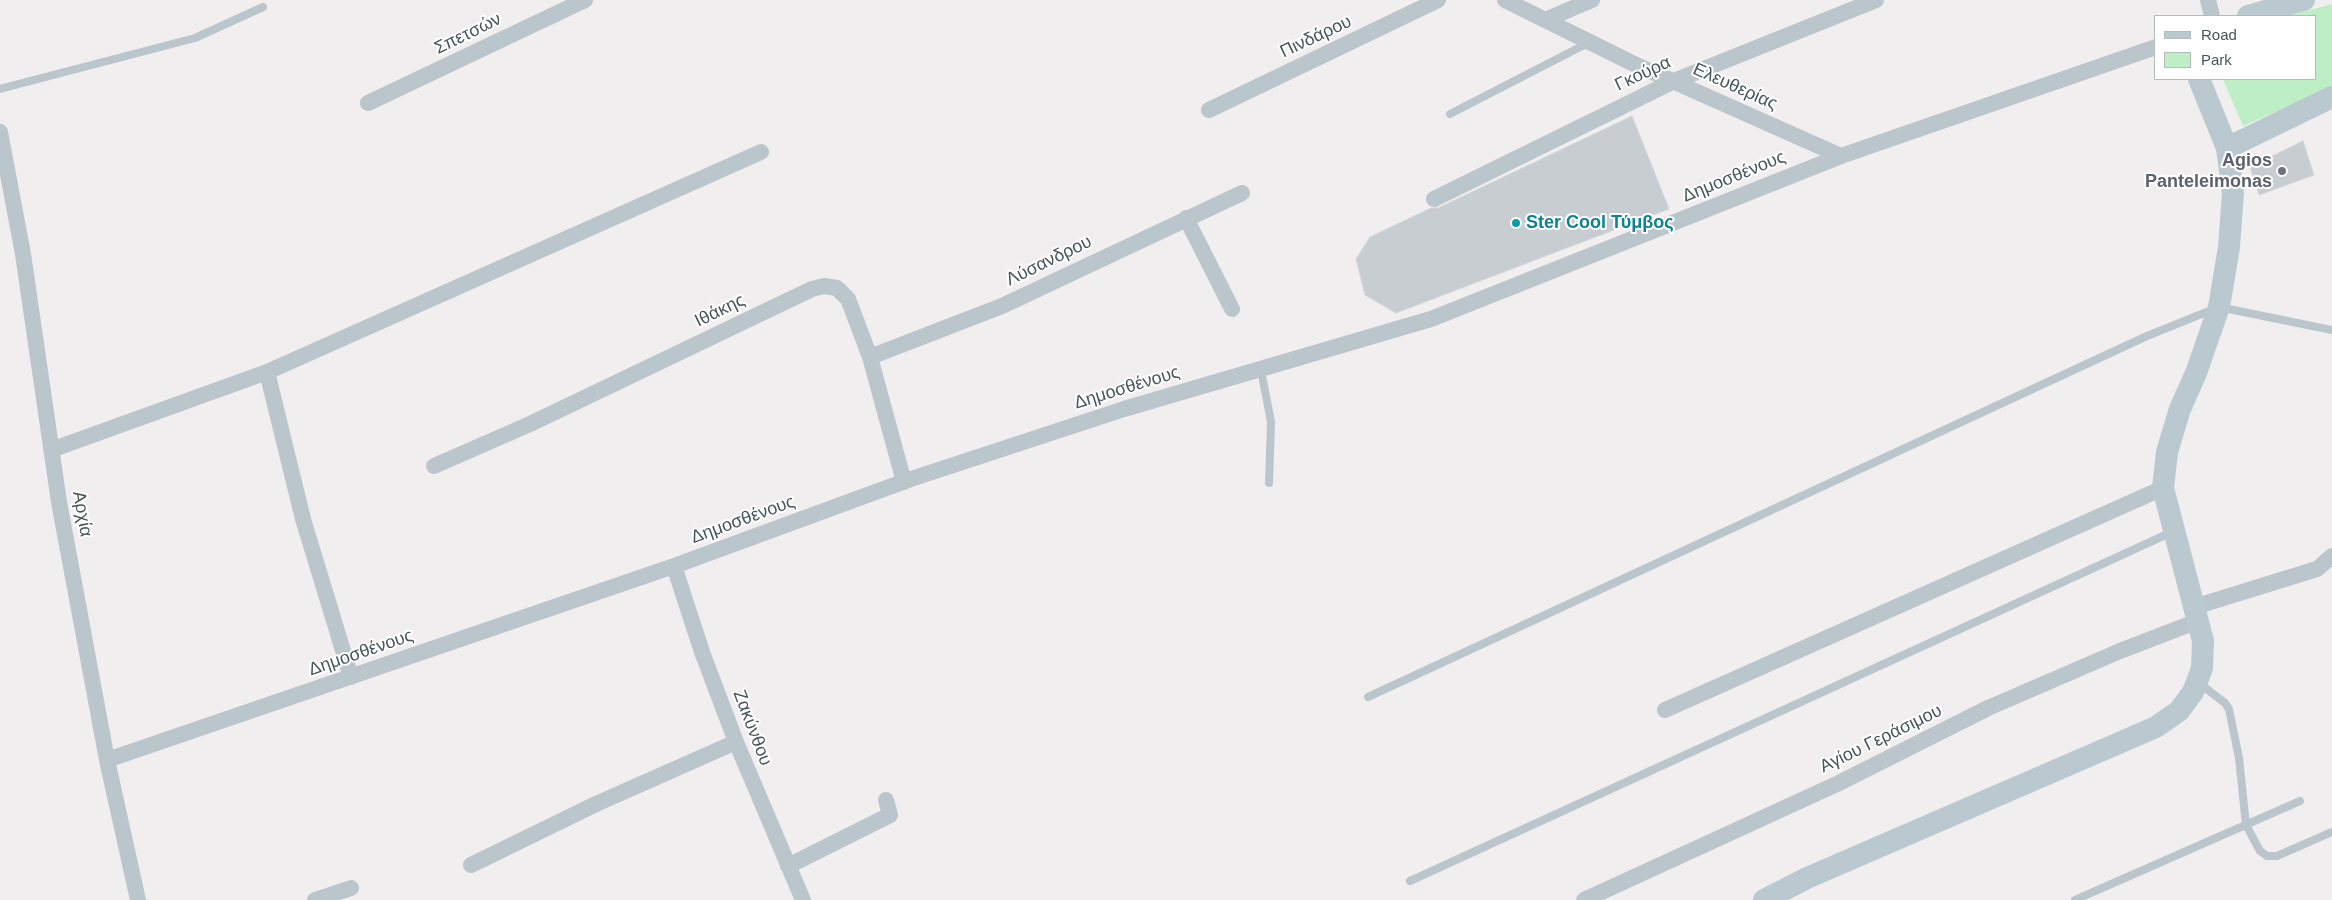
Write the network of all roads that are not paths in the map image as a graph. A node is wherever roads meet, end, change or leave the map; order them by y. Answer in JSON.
{"nodes":[{"id":1,"x":585,"y":0,"type":"edge"},
{"id":2,"x":1438,"y":0,"type":"edge"},
{"id":3,"x":1505,"y":0,"type":"edge"},
{"id":4,"x":1592,"y":0,"type":"edge"},
{"id":5,"x":1876,"y":0,"type":"edge"},
{"id":6,"x":2208,"y":0,"type":"edge"},
{"id":7,"x":2304,"y":0,"type":"edge"},
{"id":8,"x":263,"y":7,"type":"dead end"},
{"id":9,"x":2212,"y":15,"type":"edge"},
{"id":10,"x":2252,"y":15,"type":"edge"},
{"id":11,"x":1545,"y":20,"type":"junction"},
{"id":12,"x":1590,"y":42,"type":"junction"},
{"id":13,"x":2154,"y":48,"type":"edge"},
{"id":14,"x":2199,"y":80,"type":"edge"},
{"id":15,"x":1674,"y":81,"type":"junction"},
{"id":16,"x":0,"y":89,"type":"edge"},
{"id":17,"x":2332,"y":97,"type":"edge"},
{"id":18,"x":368,"y":103,"type":"dead end"},
{"id":19,"x":1209,"y":110,"type":"dead end"},
{"id":20,"x":1450,"y":114,"type":"dead end"},
{"id":21,"x":0,"y":132,"type":"edge"},
{"id":22,"x":2227,"y":148,"type":"junction"},
{"id":23,"x":761,"y":152,"type":"dead end"},
{"id":24,"x":1841,"y":156,"type":"junction"},
{"id":25,"x":1242,"y":193,"type":"dead end"},
{"id":26,"x":1434,"y":199,"type":"dead end"},
{"id":27,"x":1186,"y":218,"type":"junction"},
{"id":28,"x":2219,"y":307,"type":"junction"},
{"id":29,"x":1232,"y":309,"type":"dead end"},
{"id":30,"x":2332,"y":330,"type":"edge"},
{"id":31,"x":870,"y":357,"type":"junction"},
{"id":32,"x":1261,"y":370,"type":"junction"},
{"id":33,"x":267,"y":372,"type":"junction"},
{"id":34,"x":51,"y":450,"type":"junction"},
{"id":35,"x":434,"y":466,"type":"dead end"},
{"id":36,"x":904,"y":482,"type":"junction"},
{"id":37,"x":1269,"y":483,"type":"dead end"},
{"id":38,"x":2163,"y":488,"type":"junction"},
{"id":39,"x":2173,"y":531,"type":"junction"},
{"id":40,"x":2332,"y":556,"type":"edge"},
{"id":41,"x":674,"y":566,"type":"junction"},
{"id":42,"x":2196,"y":614,"type":"junction"},
{"id":43,"x":351,"y":678,"type":"junction"},
{"id":44,"x":2198,"y":682,"type":"junction"},
{"id":45,"x":1368,"y":697,"type":"dead end"},
{"id":46,"x":1665,"y":710,"type":"dead end"},
{"id":47,"x":736,"y":742,"type":"junction"},
{"id":48,"x":107,"y":760,"type":"junction"},
{"id":49,"x":886,"y":800,"type":"dead end"},
{"id":50,"x":2300,"y":801,"type":"dead end"},
{"id":51,"x":2246,"y":825,"type":"junction"},
{"id":52,"x":2332,"y":832,"type":"edge"},
{"id":53,"x":471,"y":865,"type":"dead end"},
{"id":54,"x":788,"y":866,"type":"junction"},
{"id":55,"x":1410,"y":881,"type":"dead end"},
{"id":56,"x":351,"y":888,"type":"dead end"},
{"id":57,"x":138,"y":900,"type":"edge"},
{"id":58,"x":315,"y":900,"type":"edge"},
{"id":59,"x":803,"y":900,"type":"edge"},
{"id":60,"x":1584,"y":900,"type":"edge"},
{"id":61,"x":1764,"y":900,"type":"edge"},
{"id":62,"x":2075,"y":900,"type":"edge"}],
"edges":[{"from":1,"to":18,"type":"street","name":"Σπετσών"},
{"from":2,"to":19,"type":"street","name":"Πινδάρου"},
{"from":3,"to":11,"type":"street","name":"Ελευθερίας"},
{"from":4,"to":11,"type":"street"},
{"from":5,"to":15,"type":"street","name":"Γκούρα"},
{"from":6,"to":9,"type":"street"},
{"from":7,"to":10,"type":"main road"},
{"from":8,"to":16,"type":"lane"},
{"from":11,"to":12,"type":"street","name":"Ελευθερίας"},
{"from":12,"to":15,"type":"street","name":"Ελευθερίας"},
{"from":12,"to":20,"type":"lane"},
{"from":13,"to":24,"type":"street","name":"Δημοσθένους"},
{"from":14,"to":22,"type":"main road"},
{"from":15,"to":24,"type":"street","name":"Ελευθερίας"},
{"from":15,"to":26,"type":"street","name":"Γκούρα"},
{"from":17,"to":22,"type":"main road"},
{"from":21,"to":34,"type":"street","name":"Αρχία"},
{"from":22,"to":28,"type":"main road"},
{"from":23,"to":33,"type":"street"},
{"from":24,"to":32,"type":"street","name":"Δημοσθένους"},
{"from":25,"to":27,"type":"street","name":"Λύσανδρου"},
{"from":27,"to":29,"type":"street"},
{"from":27,"to":31,"type":"street","name":"Λύσανδρου"},
{"from":28,"to":30,"type":"lane"},
{"from":28,"to":38,"type":"main road"},
{"from":28,"to":45,"type":"lane"},
{"from":31,"to":35,"type":"street","name":"Ιθάκης"},
{"from":31,"to":36,"type":"street","name":"Ιθάκης"},
{"from":32,"to":36,"type":"street","name":"Δημοσθένους"},
{"from":32,"to":37,"type":"lane"},
{"from":33,"to":34,"type":"street"},
{"from":33,"to":43,"type":"street"},
{"from":34,"to":48,"type":"street","name":"Αρχία"},
{"from":36,"to":41,"type":"street","name":"Δημοσθένους"},
{"from":38,"to":39,"type":"main road"},
{"from":38,"to":46,"type":"street"},
{"from":39,"to":42,"type":"main road"},
{"from":39,"to":55,"type":"lane"},
{"from":40,"to":42,"type":"street","name":"Αγίου Γεράσιμου"},
{"from":41,"to":43,"type":"street","name":"Δημοσθένους"},
{"from":41,"to":47,"type":"street","name":"Ζακύνθου"},
{"from":42,"to":44,"type":"main road"},
{"from":42,"to":60,"type":"street","name":"Αγίου Γεράσιμου"},
{"from":43,"to":48,"type":"street","name":"Δημοσθένους"},
{"from":44,"to":51,"type":"lane"},
{"from":44,"to":61,"type":"main road"},
{"from":47,"to":53,"type":"street"},
{"from":47,"to":54,"type":"street","name":"Ζακύνθου"},
{"from":48,"to":57,"type":"street","name":"Αρχία"},
{"from":49,"to":54,"type":"street"},
{"from":50,"to":51,"type":"lane"},
{"from":51,"to":52,"type":"lane"},
{"from":51,"to":62,"type":"lane"},
{"from":54,"to":59,"type":"street","name":"Ζακύνθου"},
{"from":56,"to":58,"type":"street"}]}
